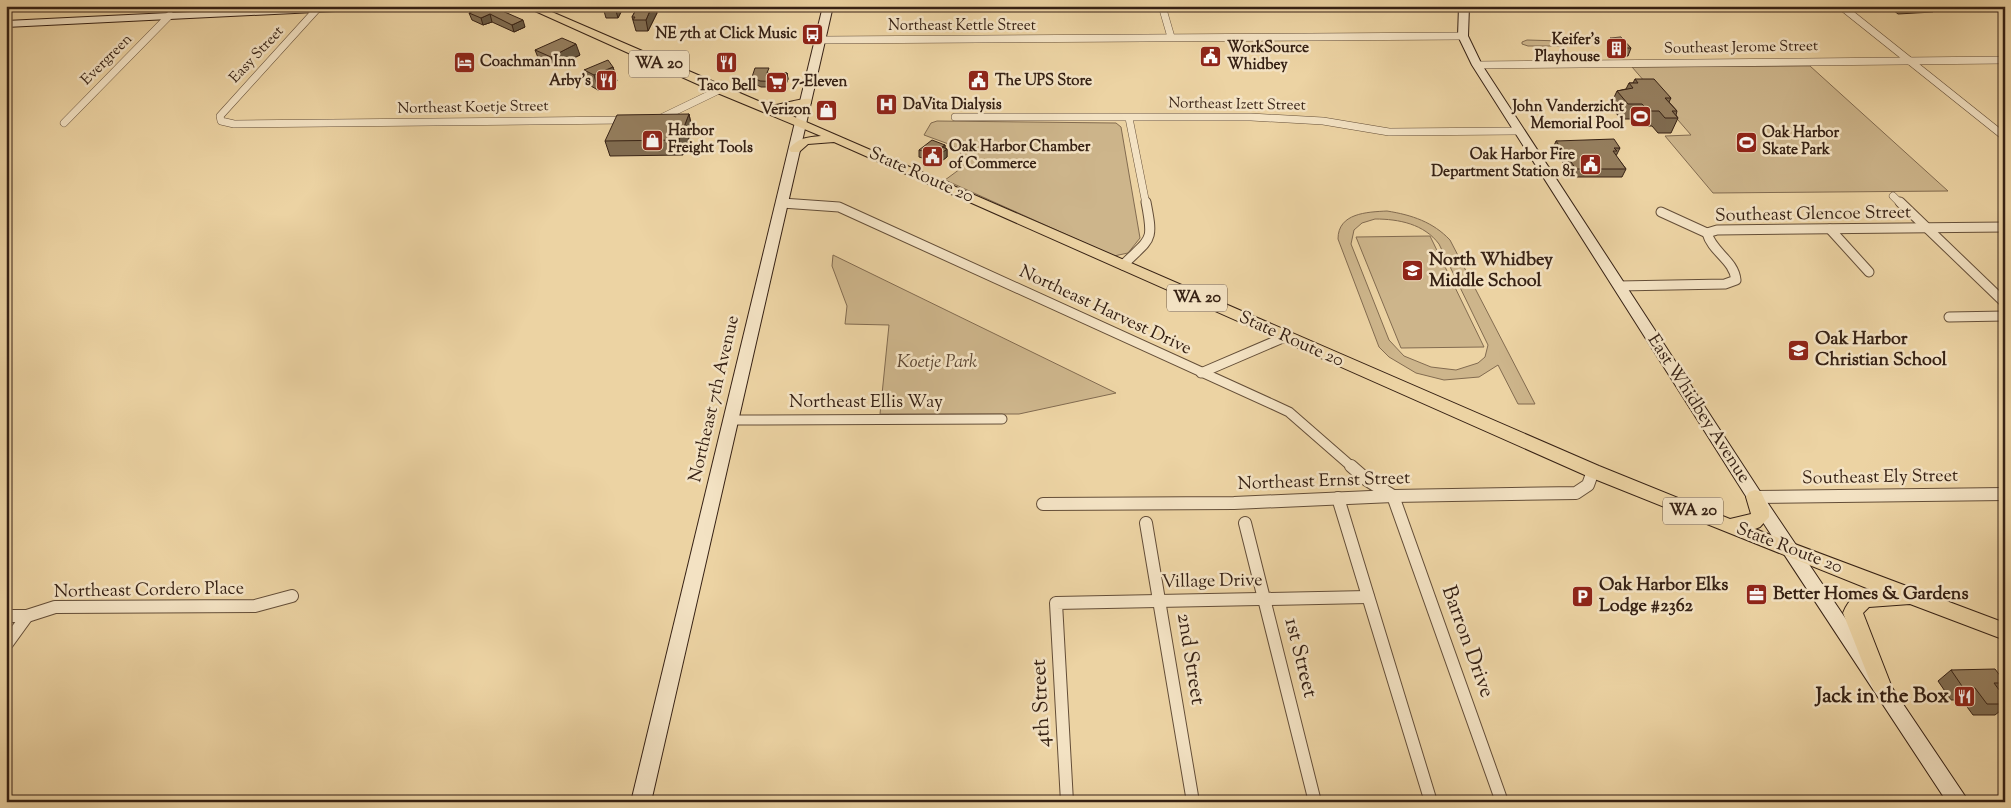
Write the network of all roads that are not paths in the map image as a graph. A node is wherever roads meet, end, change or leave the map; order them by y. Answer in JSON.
{"nodes":[{"id":1,"x":376,"y":6,"type":"edge"},
{"id":2,"x":529,"y":6,"type":"edge"},
{"id":3,"x":828,"y":6,"type":"edge"},
{"id":4,"x":1162,"y":6,"type":"edge"},
{"id":5,"x":1464,"y":6,"type":"edge"},
{"id":6,"x":1841,"y":6,"type":"edge"},
{"id":7,"x":318,"y":8,"type":"junction"},
{"id":8,"x":551,"y":11,"type":"edge"},
{"id":9,"x":170,"y":15,"type":"junction"},
{"id":10,"x":6,"y":24,"type":"edge"},
{"id":11,"x":1464,"y":36,"type":"junction"},
{"id":12,"x":1171,"y":37,"type":"junction"},
{"id":13,"x":821,"y":40,"type":"junction"},
{"id":14,"x":1906,"y":60,"type":"junction"},
{"id":15,"x":2005,"y":60,"type":"edge"},
{"id":16,"x":1477,"y":65,"type":"junction"},
{"id":17,"x":719,"y":90,"type":"junction"},
{"id":18,"x":807,"y":101,"type":"junction"},
{"id":19,"x":768,"y":110,"type":"junction"},
{"id":20,"x":955,"y":117,"type":"dead end"},
{"id":21,"x":1129,"y":118,"type":"junction"},
{"id":22,"x":653,"y":119,"type":"edge"},
{"id":23,"x":634,"y":120,"type":"edge"},
{"id":24,"x":221,"y":121,"type":"joint"},
{"id":25,"x":64,"y":123,"type":"dead end"},
{"id":26,"x":801,"y":123,"type":"junction"},
{"id":27,"x":1518,"y":131,"type":"junction"},
{"id":28,"x":2005,"y":137,"type":"edge"},
{"id":29,"x":841,"y":140,"type":"junction"},
{"id":30,"x":795,"y":149,"type":"junction"},
{"id":31,"x":1893,"y":196,"type":"dead end"},
{"id":32,"x":782,"y":202,"type":"junction"},
{"id":33,"x":1661,"y":212,"type":"dead end"},
{"id":34,"x":2005,"y":227,"type":"edge"},
{"id":35,"x":1927,"y":228,"type":"junction"},
{"id":36,"x":1830,"y":229,"type":"junction"},
{"id":37,"x":1707,"y":233,"type":"junction"},
{"id":38,"x":1123,"y":265,"type":"junction"},
{"id":39,"x":1869,"y":272,"type":"dead end"},
{"id":40,"x":1619,"y":286,"type":"junction"},
{"id":41,"x":2005,"y":303,"type":"edge"},
{"id":42,"x":2005,"y":316,"type":"edge"},
{"id":43,"x":1949,"y":317,"type":"dead end"},
{"id":44,"x":1285,"y":337,"type":"junction"},
{"id":45,"x":1201,"y":373,"type":"junction"},
{"id":46,"x":1002,"y":419,"type":"dead end"},
{"id":47,"x":731,"y":420,"type":"junction"},
{"id":48,"x":1593,"y":471,"type":"junction"},
{"id":49,"x":2005,"y":494,"type":"edge"},
{"id":50,"x":1393,"y":496,"type":"junction"},
{"id":51,"x":1755,"y":497,"type":"junction"},
{"id":52,"x":1338,"y":498,"type":"junction"},
{"id":53,"x":1043,"y":504,"type":"dead end"},
{"id":54,"x":1146,"y":523,"type":"dead end"},
{"id":55,"x":1245,"y":523,"type":"dead end"},
{"id":56,"x":1730,"y":526,"type":"junction"},
{"id":57,"x":1793,"y":552,"type":"junction"},
{"id":58,"x":292,"y":596,"type":"dead end"},
{"id":59,"x":1368,"y":597,"type":"junction"},
{"id":60,"x":1915,"y":598,"type":"junction"},
{"id":61,"x":1265,"y":599,"type":"junction"},
{"id":62,"x":1160,"y":600,"type":"junction"},
{"id":63,"x":1056,"y":603,"type":"joint"},
{"id":64,"x":6,"y":616,"type":"edge"},
{"id":65,"x":27,"y":616,"type":"junction"},
{"id":66,"x":2005,"y":632,"type":"edge"},
{"id":67,"x":6,"y":645,"type":"edge"},
{"id":68,"x":1881,"y":685,"type":"junction"},
{"id":69,"x":641,"y":802,"type":"edge"},
{"id":70,"x":1067,"y":802,"type":"edge"},
{"id":71,"x":1193,"y":802,"type":"edge"},
{"id":72,"x":1315,"y":802,"type":"edge"},
{"id":73,"x":1432,"y":802,"type":"edge"},
{"id":74,"x":1502,"y":802,"type":"edge"},
{"id":75,"x":1959,"y":802,"type":"edge"}],
"edges":[{"from":1,"to":7,"type":"street"},
{"from":2,"to":8,"type":"main road","name":"State Route 20","number":"WA 20"},
{"from":3,"to":13,"type":"street","name":"Northeast 7th Avenue"},
{"from":4,"to":12,"type":"street"},
{"from":5,"to":11,"type":"street","name":"East Whidbey Avenue"},
{"from":6,"to":14,"type":"street"},
{"from":7,"to":9,"type":"street"},
{"from":7,"to":24,"type":"street","name":"Easy Street"},
{"from":8,"to":17,"type":"main road","name":"State Route 20","number":"WA 20"},
{"from":9,"to":10,"type":"street"},
{"from":9,"to":25,"type":"street","name":"Evergreen"},
{"from":11,"to":12,"type":"street","name":"Northeast Kettle Street"},
{"from":11,"to":16,"type":"street","name":"East Whidbey Avenue"},
{"from":12,"to":13,"type":"street","name":"Northeast Kettle Street"},
{"from":13,"to":18,"type":"street","name":"Northeast 7th Avenue"},
{"from":14,"to":15,"type":"street","name":"Southeast Jerome Street"},
{"from":14,"to":16,"type":"street","name":"Southeast Jerome Street"},
{"from":14,"to":28,"type":"street"},
{"from":16,"to":27,"type":"street","name":"East Whidbey Avenue"},
{"from":17,"to":19,"type":"main road","name":"State Route 20","number":"WA 20"},
{"from":17,"to":22,"type":"street"},
{"from":18,"to":19,"type":"main road"},
{"from":18,"to":26,"type":"street","name":"Northeast 7th Avenue"},
{"from":19,"to":26,"type":"main road","name":"State Route 20","number":"WA 20"},
{"from":20,"to":21,"type":"street","name":"Northeast Izett Street"},
{"from":21,"to":27,"type":"street","name":"Northeast Izett Street"},
{"from":21,"to":38,"type":"street"},
{"from":23,"to":24,"type":"street","name":"Northeast Koetje Street"},
{"from":26,"to":29,"type":"main road","name":"State Route 20","number":"WA 20"},
{"from":26,"to":30,"type":"street","name":"Northeast 7th Avenue"},
{"from":27,"to":40,"type":"street","name":"East Whidbey Avenue"},
{"from":29,"to":30,"type":"main road"},
{"from":29,"to":38,"type":"main road","name":"State Route 20","number":"WA 20"},
{"from":30,"to":32,"type":"street","name":"Northeast 7th Avenue"},
{"from":31,"to":35,"type":"street"},
{"from":32,"to":45,"type":"street","name":"Northeast Harvest Drive"},
{"from":32,"to":47,"type":"street","name":"Northeast 7th Avenue"},
{"from":33,"to":37,"type":"street"},
{"from":34,"to":35,"type":"street","name":"Southeast Glencoe Street"},
{"from":35,"to":36,"type":"street","name":"Southeast Glencoe Street"},
{"from":35,"to":41,"type":"street"},
{"from":36,"to":37,"type":"street","name":"Southeast Glencoe Street"},
{"from":36,"to":39,"type":"street"},
{"from":37,"to":40,"type":"street","name":"Southeast Glencoe Street"},
{"from":38,"to":44,"type":"main road","name":"State Route 20","number":"WA 20"},
{"from":40,"to":51,"type":"street","name":"East Whidbey Avenue"},
{"from":42,"to":43,"type":"street"},
{"from":44,"to":45,"type":"street"},
{"from":44,"to":48,"type":"main road","name":"State Route 20","number":"WA 20"},
{"from":45,"to":50,"type":"street","name":"Northeast Harvest Drive"},
{"from":46,"to":47,"type":"street","name":"Northeast Ellis Way"},
{"from":47,"to":69,"type":"street","name":"Northeast 7th Avenue"},
{"from":48,"to":50,"type":"street","name":"Northeast Ernst Street"},
{"from":48,"to":56,"type":"main road","name":"State Route 20","number":"WA 20"},
{"from":49,"to":51,"type":"street","name":"Southeast Ely Street"},
{"from":50,"to":52,"type":"street","name":"Northeast Ernst Street"},
{"from":50,"to":74,"type":"street","name":"Barron Drive"},
{"from":51,"to":56,"type":"main road"},
{"from":51,"to":57,"type":"street","name":"East Whidbey Avenue"},
{"from":52,"to":53,"type":"street","name":"Northeast Ernst Street"},
{"from":52,"to":59,"type":"street"},
{"from":54,"to":62,"type":"street","name":"2nd Street"},
{"from":55,"to":61,"type":"street","name":"1st Street"},
{"from":56,"to":57,"type":"main road","name":"State Route 20","number":"WA 20"},
{"from":57,"to":60,"type":"main road","name":"State Route 20","number":"WA 20"},
{"from":57,"to":68,"type":"street","name":"East Whidbey Avenue"},
{"from":58,"to":65,"type":"street","name":"Northeast Cordero Place"},
{"from":59,"to":61,"type":"street","name":"Village Drive"},
{"from":59,"to":73,"type":"street"},
{"from":60,"to":66,"type":"main road","name":"State Route 20","number":"WA 20"},
{"from":60,"to":68,"type":"main road"},
{"from":61,"to":62,"type":"street","name":"Village Drive"},
{"from":61,"to":72,"type":"street","name":"1st Street"},
{"from":62,"to":63,"type":"street","name":"Village Drive"},
{"from":62,"to":71,"type":"street","name":"2nd Street"},
{"from":63,"to":70,"type":"street","name":"4th Street"},
{"from":64,"to":65,"type":"street","name":"Northeast Cordero Place"},
{"from":65,"to":67,"type":"street"},
{"from":68,"to":75,"type":"street","name":"East Whidbey Avenue"}]}
